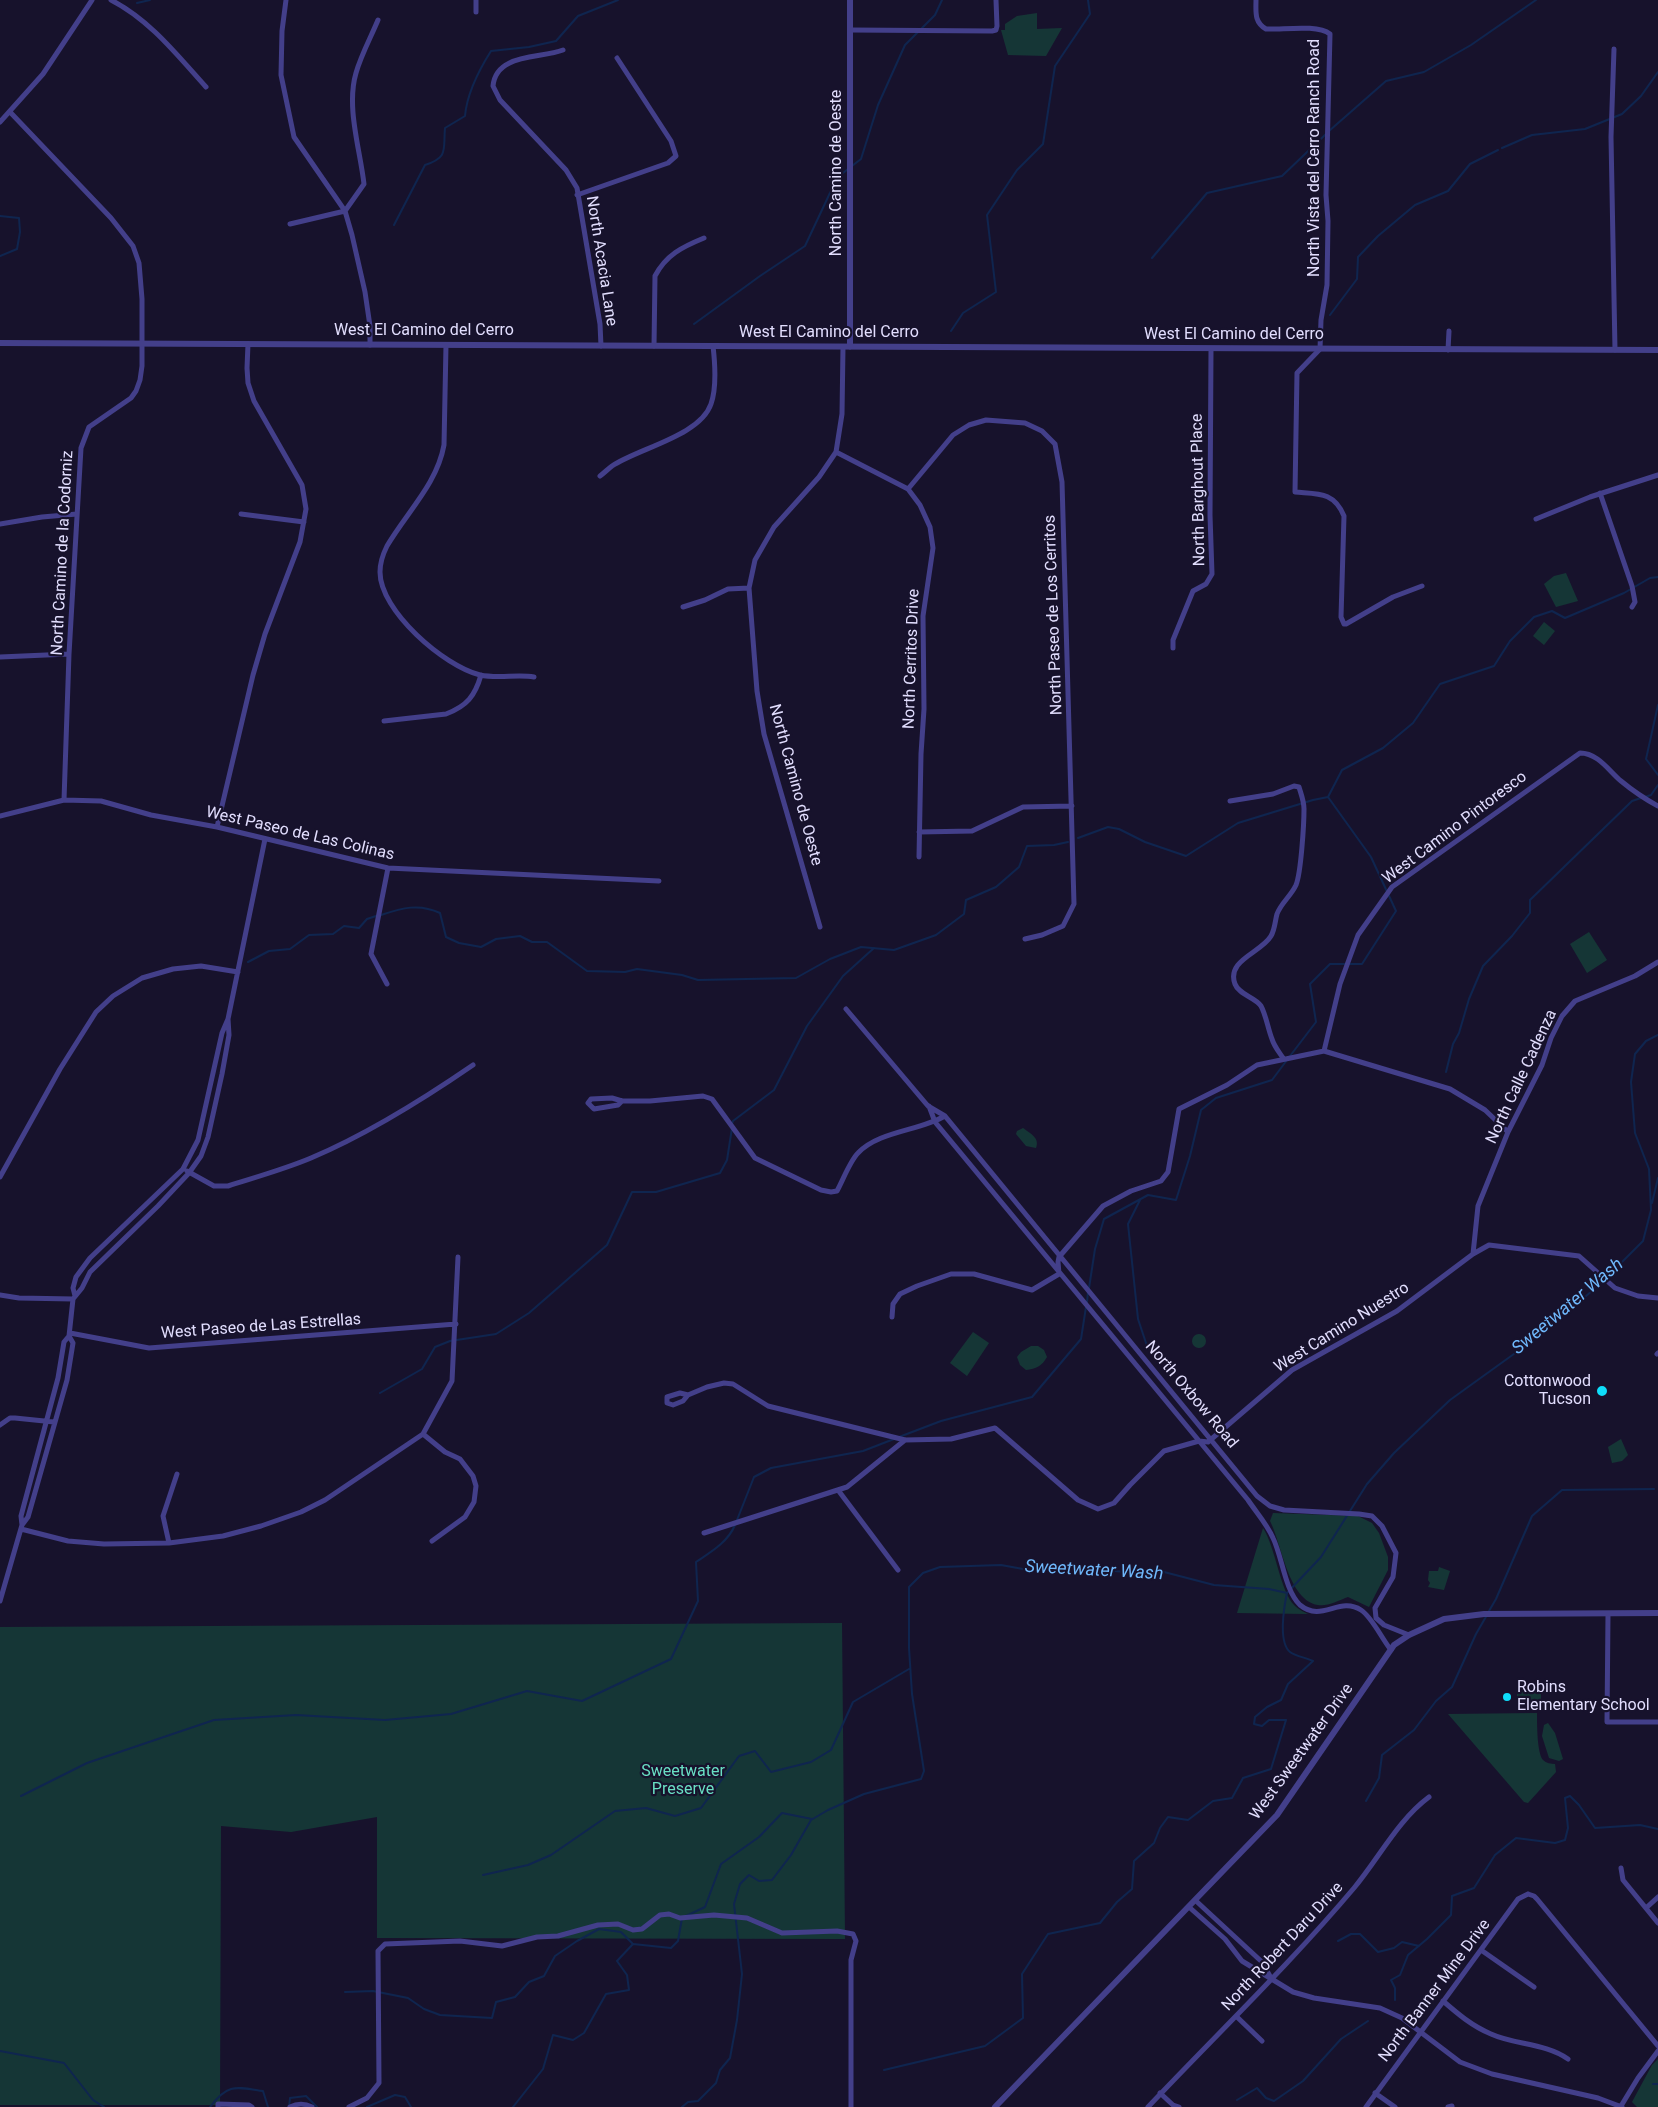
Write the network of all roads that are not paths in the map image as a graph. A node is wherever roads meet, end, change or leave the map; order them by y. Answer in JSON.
{"nodes":[{"id":1,"x":92,"y":0,"type":"edge"},
{"id":2,"x":111,"y":0,"type":"edge"},
{"id":3,"x":286,"y":0,"type":"edge"},
{"id":4,"x":476,"y":0,"type":"edge"},
{"id":5,"x":850,"y":0,"type":"edge"},
{"id":6,"x":996,"y":0,"type":"edge"},
{"id":7,"x":1256,"y":0,"type":"edge"},
{"id":8,"x":476,"y":12,"type":"dead end"},
{"id":9,"x":378,"y":20,"type":"dead end"},
{"id":10,"x":851,"y":30,"type":"junction"},
{"id":11,"x":1614,"y":49,"type":"dead end"},
{"id":12,"x":563,"y":50,"type":"dead end"},
{"id":13,"x":617,"y":58,"type":"dead end"},
{"id":14,"x":206,"y":87,"type":"dead end"},
{"id":15,"x":10,"y":112,"type":"junction"},
{"id":16,"x":0,"y":122,"type":"edge"},
{"id":17,"x":577,"y":195,"type":"junction"},
{"id":18,"x":345,"y":211,"type":"junction"},
{"id":19,"x":290,"y":224,"type":"dead end"},
{"id":20,"x":704,"y":238,"type":"dead end"},
{"id":21,"x":1449,"y":331,"type":"dead end"},
{"id":22,"x":0,"y":343,"type":"edge"},
{"id":23,"x":142,"y":344,"type":"junction"},
{"id":24,"x":248,"y":344,"type":"junction"},
{"id":25,"x":370,"y":345,"type":"junction"},
{"id":26,"x":446,"y":345,"type":"junction"},
{"id":27,"x":601,"y":346,"type":"junction"},
{"id":28,"x":654,"y":346,"type":"junction"},
{"id":29,"x":712,"y":346,"type":"junction"},
{"id":30,"x":843,"y":347,"type":"junction"},
{"id":31,"x":850,"y":347,"type":"junction"},
{"id":32,"x":1211,"y":349,"type":"junction"},
{"id":33,"x":1320,"y":349,"type":"junction"},
{"id":34,"x":1448,"y":350,"type":"junction"},
{"id":35,"x":1615,"y":350,"type":"junction"},
{"id":36,"x":1658,"y":350,"type":"edge"},
{"id":37,"x":836,"y":452,"type":"junction"},
{"id":38,"x":1658,"y":475,"type":"edge"},
{"id":39,"x":600,"y":476,"type":"dead end"},
{"id":40,"x":908,"y":489,"type":"junction"},
{"id":41,"x":1600,"y":493,"type":"junction"},
{"id":42,"x":77,"y":514,"type":"junction"},
{"id":43,"x":241,"y":514,"type":"dead end"},
{"id":44,"x":1536,"y":519,"type":"dead end"},
{"id":45,"x":304,"y":522,"type":"junction"},
{"id":46,"x":0,"y":524,"type":"edge"},
{"id":47,"x":1422,"y":586,"type":"dead end"},
{"id":48,"x":750,"y":588,"type":"junction"},
{"id":49,"x":683,"y":607,"type":"dead end"},
{"id":50,"x":1632,"y":607,"type":"dead end"},
{"id":51,"x":1173,"y":648,"type":"dead end"},
{"id":52,"x":69,"y":654,"type":"junction"},
{"id":53,"x":0,"y":657,"type":"edge"},
{"id":54,"x":481,"y":676,"type":"junction"},
{"id":55,"x":534,"y":677,"type":"dead end"},
{"id":56,"x":384,"y":722,"type":"dead end"},
{"id":57,"x":64,"y":800,"type":"junction"},
{"id":58,"x":1230,"y":801,"type":"dead end"},
{"id":59,"x":1072,"y":806,"type":"junction"},
{"id":60,"x":1658,"y":806,"type":"edge"},
{"id":61,"x":0,"y":816,"type":"edge"},
{"id":62,"x":217,"y":827,"type":"junction"},
{"id":63,"x":919,"y":832,"type":"junction"},
{"id":64,"x":265,"y":839,"type":"junction"},
{"id":65,"x":919,"y":857,"type":"dead end"},
{"id":66,"x":388,"y":868,"type":"junction"},
{"id":67,"x":659,"y":881,"type":"dead end"},
{"id":68,"x":820,"y":927,"type":"dead end"},
{"id":69,"x":1025,"y":939,"type":"dead end"},
{"id":70,"x":1658,"y":962,"type":"edge"},
{"id":71,"x":238,"y":972,"type":"junction"},
{"id":72,"x":387,"y":984,"type":"dead end"},
{"id":73,"x":846,"y":1009,"type":"dead end"},
{"id":74,"x":228,"y":1019,"type":"junction"},
{"id":75,"x":1324,"y":1052,"type":"junction"},
{"id":76,"x":1283,"y":1058,"type":"junction"},
{"id":77,"x":473,"y":1065,"type":"dead end"},
{"id":78,"x":622,"y":1101,"type":"junction"},
{"id":79,"x":928,"y":1106,"type":"junction"},
{"id":80,"x":945,"y":1116,"type":"junction"},
{"id":81,"x":935,"y":1122,"type":"junction"},
{"id":82,"x":1508,"y":1132,"type":"junction"},
{"id":83,"x":183,"y":1169,"type":"junction"},
{"id":84,"x":189,"y":1173,"type":"junction"},
{"id":85,"x":0,"y":1177,"type":"edge"},
{"id":86,"x":1473,"y":1254,"type":"junction"},
{"id":87,"x":458,"y":1257,"type":"dead end"},
{"id":88,"x":1060,"y":1257,"type":"junction"},
{"id":89,"x":1059,"y":1274,"type":"junction"},
{"id":90,"x":0,"y":1295,"type":"edge"},
{"id":91,"x":74,"y":1298,"type":"junction"},
{"id":92,"x":1658,"y":1298,"type":"edge"},
{"id":93,"x":892,"y":1317,"type":"dead end"},
{"id":94,"x":456,"y":1324,"type":"junction"},
{"id":95,"x":70,"y":1335,"type":"junction"},
{"id":96,"x":688,"y":1395,"type":"dead end"},
{"id":97,"x":46,"y":1420,"type":"junction"},
{"id":98,"x":54,"y":1422,"type":"junction"},
{"id":99,"x":0,"y":1425,"type":"edge"},
{"id":100,"x":423,"y":1434,"type":"junction"},
{"id":101,"x":1212,"y":1439,"type":"junction"},
{"id":102,"x":905,"y":1440,"type":"junction"},
{"id":103,"x":1199,"y":1441,"type":"junction"},
{"id":104,"x":177,"y":1474,"type":"dead end"},
{"id":105,"x":838,"y":1490,"type":"junction"},
{"id":106,"x":22,"y":1527,"type":"junction"},
{"id":107,"x":704,"y":1533,"type":"dead end"},
{"id":108,"x":432,"y":1541,"type":"dead end"},
{"id":109,"x":169,"y":1542,"type":"junction"},
{"id":110,"x":898,"y":1570,"type":"dead end"},
{"id":111,"x":0,"y":1601,"type":"edge"},
{"id":112,"x":1658,"y":1613,"type":"edge"},
{"id":113,"x":1608,"y":1614,"type":"junction"},
{"id":114,"x":1409,"y":1635,"type":"junction"},
{"id":115,"x":1390,"y":1650,"type":"junction"},
{"id":116,"x":1658,"y":1722,"type":"edge"},
{"id":117,"x":1429,"y":1797,"type":"dead end"},
{"id":118,"x":1620,"y":1868,"type":"dead end"},
{"id":119,"x":1658,"y":1897,"type":"edge"},
{"id":120,"x":1195,"y":1900,"type":"junction"},
{"id":121,"x":1189,"y":1907,"type":"junction"},
{"id":122,"x":1646,"y":1908,"type":"junction"},
{"id":123,"x":1658,"y":1923,"type":"edge"},
{"id":124,"x":1481,"y":1950,"type":"junction"},
{"id":125,"x":1271,"y":1978,"type":"junction"},
{"id":126,"x":1534,"y":1987,"type":"dead end"},
{"id":127,"x":1443,"y":2001,"type":"junction"},
{"id":128,"x":1236,"y":2016,"type":"junction"},
{"id":129,"x":1420,"y":2031,"type":"junction"},
{"id":130,"x":1262,"y":2041,"type":"dead end"},
{"id":131,"x":1658,"y":2046,"type":"edge"},
{"id":132,"x":1658,"y":2052,"type":"edge"},
{"id":133,"x":1568,"y":2059,"type":"dead end"},
{"id":134,"x":1376,"y":2093,"type":"junction"},
{"id":135,"x":1160,"y":2094,"type":"junction"},
{"id":136,"x":218,"y":2105,"type":"edge"},
{"id":137,"x":252,"y":2107,"type":"edge"},
{"id":138,"x":290,"y":2107,"type":"edge"},
{"id":139,"x":312,"y":2107,"type":"edge"},
{"id":140,"x":349,"y":2107,"type":"edge"},
{"id":141,"x":851,"y":2107,"type":"edge"},
{"id":142,"x":995,"y":2107,"type":"edge"},
{"id":143,"x":1148,"y":2107,"type":"edge"},
{"id":144,"x":1179,"y":2107,"type":"edge"},
{"id":145,"x":1366,"y":2107,"type":"edge"},
{"id":146,"x":1395,"y":2107,"type":"edge"},
{"id":147,"x":1622,"y":2107,"type":"edge"}],
"edges":[{"from":1,"to":15,"type":"street"},
{"from":2,"to":14,"type":"street"},
{"from":3,"to":18,"type":"street"},
{"from":4,"to":8,"type":"street"},
{"from":5,"to":10,"type":"street","name":"North Camino de Oeste"},
{"from":6,"to":10,"type":"street"},
{"from":7,"to":33,"type":"street","name":"North Vista del Cerro Ranch Road"},
{"from":9,"to":18,"type":"street"},
{"from":10,"to":31,"type":"street","name":"North Camino de Oeste"},
{"from":11,"to":35,"type":"street"},
{"from":12,"to":17,"type":"street","name":"North Acacia Lane"},
{"from":13,"to":17,"type":"street"},
{"from":15,"to":16,"type":"street"},
{"from":15,"to":23,"type":"street","name":"North Camino de la Codorniz"},
{"from":17,"to":27,"type":"street","name":"North Acacia Lane"},
{"from":18,"to":19,"type":"street"},
{"from":18,"to":25,"type":"street"},
{"from":20,"to":28,"type":"street"},
{"from":21,"to":34,"type":"street"},
{"from":22,"to":23,"type":"street","name":"West El Camino del Cerro"},
{"from":23,"to":24,"type":"street","name":"West El Camino del Cerro"},
{"from":23,"to":42,"type":"street","name":"North Camino de la Codorniz"},
{"from":24,"to":25,"type":"street","name":"West El Camino del Cerro"},
{"from":24,"to":45,"type":"street"},
{"from":25,"to":26,"type":"street","name":"West El Camino del Cerro"},
{"from":26,"to":27,"type":"street","name":"West El Camino del Cerro"},
{"from":26,"to":54,"type":"street"},
{"from":27,"to":28,"type":"street","name":"West El Camino del Cerro"},
{"from":28,"to":29,"type":"street","name":"West El Camino del Cerro"},
{"from":29,"to":30,"type":"street","name":"West El Camino del Cerro"},
{"from":29,"to":39,"type":"street"},
{"from":30,"to":31,"type":"street","name":"West El Camino del Cerro"},
{"from":30,"to":37,"type":"street","name":"North Camino de Oeste"},
{"from":31,"to":32,"type":"street","name":"West El Camino del Cerro"},
{"from":32,"to":33,"type":"street","name":"West El Camino del Cerro"},
{"from":32,"to":51,"type":"street","name":"North Barghout Place"},
{"from":33,"to":34,"type":"street","name":"West El Camino del Cerro"},
{"from":33,"to":47,"type":"street"},
{"from":34,"to":35,"type":"street","name":"West El Camino del Cerro"},
{"from":35,"to":36,"type":"street","name":"West El Camino del Cerro"},
{"from":37,"to":40,"type":"street","name":"North Cerritos Drive"},
{"from":37,"to":48,"type":"street","name":"North Camino de Oeste"},
{"from":38,"to":41,"type":"street"},
{"from":40,"to":59,"type":"street","name":"North Paseo de Los Cerritos"},
{"from":40,"to":63,"type":"street","name":"North Cerritos Drive"},
{"from":41,"to":44,"type":"street"},
{"from":41,"to":50,"type":"street"},
{"from":42,"to":46,"type":"street"},
{"from":42,"to":52,"type":"street","name":"North Camino de la Codorniz"},
{"from":43,"to":45,"type":"street"},
{"from":45,"to":62,"type":"street"},
{"from":48,"to":49,"type":"street"},
{"from":48,"to":68,"type":"street","name":"North Camino de Oeste"},
{"from":52,"to":53,"type":"street"},
{"from":52,"to":57,"type":"street","name":"North Camino de la Codorniz"},
{"from":54,"to":55,"type":"street"},
{"from":54,"to":56,"type":"street"},
{"from":57,"to":61,"type":"street","name":"West Paseo de Las Colinas"},
{"from":57,"to":62,"type":"street","name":"West Paseo de Las Colinas"},
{"from":58,"to":76,"type":"street"},
{"from":59,"to":63,"type":"street"},
{"from":59,"to":69,"type":"street","name":"North Paseo de Los Cerritos"},
{"from":60,"to":75,"type":"street","name":"West Camino Pintoresco"},
{"from":62,"to":64,"type":"street","name":"West Paseo de Las Colinas"},
{"from":63,"to":65,"type":"street","name":"North Cerritos Drive"},
{"from":64,"to":66,"type":"street","name":"West Paseo de Las Colinas"},
{"from":64,"to":71,"type":"street"},
{"from":66,"to":67,"type":"street","name":"West Paseo de Las Colinas"},
{"from":66,"to":72,"type":"street"},
{"from":70,"to":82,"type":"street","name":"North Calle Cadenza"},
{"from":71,"to":74,"type":"street"},
{"from":71,"to":85,"type":"street"},
{"from":73,"to":79,"type":"street","name":"North Oxbow Road"},
{"from":74,"to":83,"type":"street"},
{"from":74,"to":84,"type":"street"},
{"from":75,"to":76,"type":"street"},
{"from":75,"to":82,"type":"street"},
{"from":76,"to":88,"type":"street"},
{"from":77,"to":84,"type":"street"},
{"from":78,"to":78,"type":"street"},
{"from":78,"to":81,"type":"street"},
{"from":79,"to":80,"type":"street","name":"North Oxbow Road"},
{"from":79,"to":81,"type":"street","name":"North Oxbow Road"},
{"from":80,"to":81,"type":"street"},
{"from":80,"to":88,"type":"street","name":"North Oxbow Road"},
{"from":81,"to":89,"type":"street","name":"North Oxbow Road"},
{"from":82,"to":86,"type":"street","name":"North Calle Cadenza"},
{"from":83,"to":84,"type":"street"},
{"from":83,"to":91,"type":"street"},
{"from":84,"to":91,"type":"street"},
{"from":86,"to":92,"type":"street","name":"West Camino Nuestro"},
{"from":86,"to":101,"type":"street","name":"West Camino Nuestro"},
{"from":87,"to":94,"type":"street"},
{"from":88,"to":89,"type":"street"},
{"from":88,"to":101,"type":"street","name":"North Oxbow Road"},
{"from":89,"to":93,"type":"street"},
{"from":89,"to":103,"type":"street","name":"North Oxbow Road"},
{"from":90,"to":91,"type":"street"},
{"from":91,"to":95,"type":"street"},
{"from":94,"to":95,"type":"street","name":"West Paseo de Las Estrellas"},
{"from":94,"to":100,"type":"street"},
{"from":95,"to":97,"type":"street"},
{"from":95,"to":98,"type":"street"},
{"from":96,"to":102,"type":"street"},
{"from":97,"to":98,"type":"street"},
{"from":97,"to":99,"type":"street"},
{"from":97,"to":106,"type":"street"},
{"from":98,"to":106,"type":"street"},
{"from":100,"to":108,"type":"street"},
{"from":100,"to":109,"type":"street"},
{"from":101,"to":103,"type":"street"},
{"from":101,"to":114,"type":"street","name":"North Oxbow Road"},
{"from":102,"to":103,"type":"street"},
{"from":102,"to":105,"type":"street"},
{"from":103,"to":115,"type":"street","name":"North Oxbow Road"},
{"from":104,"to":109,"type":"street"},
{"from":105,"to":107,"type":"street"},
{"from":105,"to":110,"type":"street"},
{"from":106,"to":109,"type":"street"},
{"from":106,"to":111,"type":"street"},
{"from":112,"to":113,"type":"street","name":"West Sweetwater Drive"},
{"from":113,"to":114,"type":"street","name":"West Sweetwater Drive"},
{"from":113,"to":116,"type":"street"},
{"from":114,"to":115,"type":"street","name":"West Sweetwater Drive"},
{"from":115,"to":120,"type":"street","name":"West Sweetwater Drive"},
{"from":117,"to":125,"type":"street","name":"North Robert Daru Drive"},
{"from":118,"to":122,"type":"street"},
{"from":119,"to":122,"type":"street"},
{"from":120,"to":121,"type":"street","name":"West Sweetwater Drive"},
{"from":120,"to":125,"type":"street"},
{"from":121,"to":125,"type":"street"},
{"from":121,"to":142,"type":"street","name":"West Sweetwater Drive"},
{"from":122,"to":123,"type":"street"},
{"from":124,"to":126,"type":"street"},
{"from":124,"to":127,"type":"street","name":"North Banner Mine Drive"},
{"from":124,"to":131,"type":"street","name":"North Banner Mine Drive"},
{"from":125,"to":128,"type":"street","name":"North Robert Daru Drive"},
{"from":125,"to":129,"type":"street"},
{"from":127,"to":129,"type":"street","name":"North Banner Mine Drive"},
{"from":127,"to":133,"type":"street"},
{"from":128,"to":130,"type":"street"},
{"from":128,"to":135,"type":"street","name":"North Robert Daru Drive"},
{"from":129,"to":134,"type":"street","name":"North Banner Mine Drive"},
{"from":129,"to":147,"type":"street"},
{"from":132,"to":147,"type":"street"},
{"from":134,"to":145,"type":"street","name":"North Banner Mine Drive"},
{"from":134,"to":146,"type":"street"},
{"from":135,"to":143,"type":"street","name":"North Robert Daru Drive"},
{"from":135,"to":144,"type":"street"},
{"from":136,"to":137,"type":"street"},
{"from":138,"to":139,"type":"street"},
{"from":140,"to":141,"type":"street"}]}
